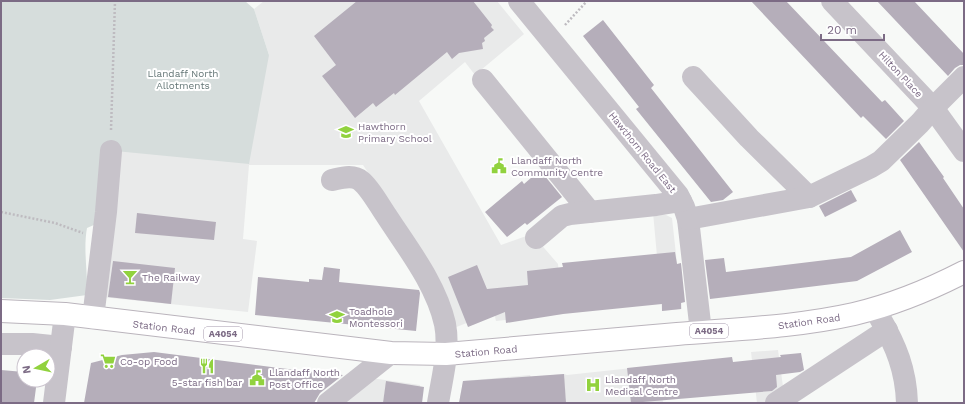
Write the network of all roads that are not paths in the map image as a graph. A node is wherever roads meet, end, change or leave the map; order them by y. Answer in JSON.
{"nodes":[{"id":1,"x":519,"y":1,"type":"edge"},
{"id":2,"x":832,"y":1,"type":"edge"},
{"id":3,"x":693,"y":77,"type":"dead end"},
{"id":4,"x":964,"y":77,"type":"edge"},
{"id":5,"x":483,"y":80,"type":"dead end"},
{"id":6,"x":933,"y":108,"type":"junction"},
{"id":7,"x":111,"y":151,"type":"road end"},
{"id":8,"x":964,"y":152,"type":"edge"},
{"id":9,"x":332,"y":180,"type":"dead end"},
{"id":10,"x":810,"y":197,"type":"junction"},
{"id":11,"x":685,"y":210,"type":"junction"},
{"id":12,"x":590,"y":212,"type":"junction"},
{"id":13,"x":536,"y":238,"type":"dead end"},
{"id":14,"x":964,"y":272,"type":"edge"},
{"id":15,"x":874,"y":308,"type":"junction"},
{"id":16,"x":1,"y":311,"type":"edge"},
{"id":17,"x":65,"y":314,"type":"junction"},
{"id":18,"x":94,"y":318,"type":"junction"},
{"id":19,"x":887,"y":330,"type":"junction"},
{"id":20,"x":701,"y":332,"type":"junction"},
{"id":21,"x":1,"y":344,"type":"edge"},
{"id":22,"x":61,"y":347,"type":"junction"},
{"id":23,"x":391,"y":352,"type":"junction"},
{"id":24,"x":446,"y":354,"type":"junction"},
{"id":25,"x":54,"y":403,"type":"edge"},
{"id":26,"x":328,"y":403,"type":"edge"},
{"id":27,"x":438,"y":403,"type":"edge"},
{"id":28,"x":776,"y":403,"type":"edge"},
{"id":29,"x":907,"y":403,"type":"edge"}],
"edges":[{"from":1,"to":11,"type":"street","name":"Hawthorn Road East"},
{"from":2,"to":6,"type":"street","name":"Hilton Place"},
{"from":3,"to":10,"type":"street"},
{"from":4,"to":6,"type":"street"},
{"from":5,"to":12,"type":"street"},
{"from":6,"to":8,"type":"street","name":"Hilton Place"},
{"from":6,"to":10,"type":"street"},
{"from":7,"to":18,"type":"street"},
{"from":9,"to":24,"type":"street"},
{"from":10,"to":11,"type":"street"},
{"from":11,"to":12,"type":"street"},
{"from":11,"to":20,"type":"street"},
{"from":12,"to":13,"type":"street"},
{"from":14,"to":15,"type":"main road","name":"Station Road","number":"A4054"},
{"from":15,"to":19,"type":"street"},
{"from":15,"to":20,"type":"main road","name":"Station Road","number":"A4054"},
{"from":16,"to":17,"type":"main road","name":"Station Road","number":"A4054"},
{"from":17,"to":18,"type":"main road","name":"Station Road","number":"A4054"},
{"from":17,"to":22,"type":"street"},
{"from":18,"to":23,"type":"main road","name":"Station Road","number":"A4054"},
{"from":19,"to":28,"type":"street"},
{"from":19,"to":29,"type":"street"},
{"from":20,"to":24,"type":"main road","name":"Station Road","number":"A4054"},
{"from":21,"to":22,"type":"street"},
{"from":22,"to":25,"type":"street"},
{"from":23,"to":24,"type":"main road","name":"Station Road","number":"A4054"},
{"from":23,"to":26,"type":"street"},
{"from":24,"to":27,"type":"street"}]}
